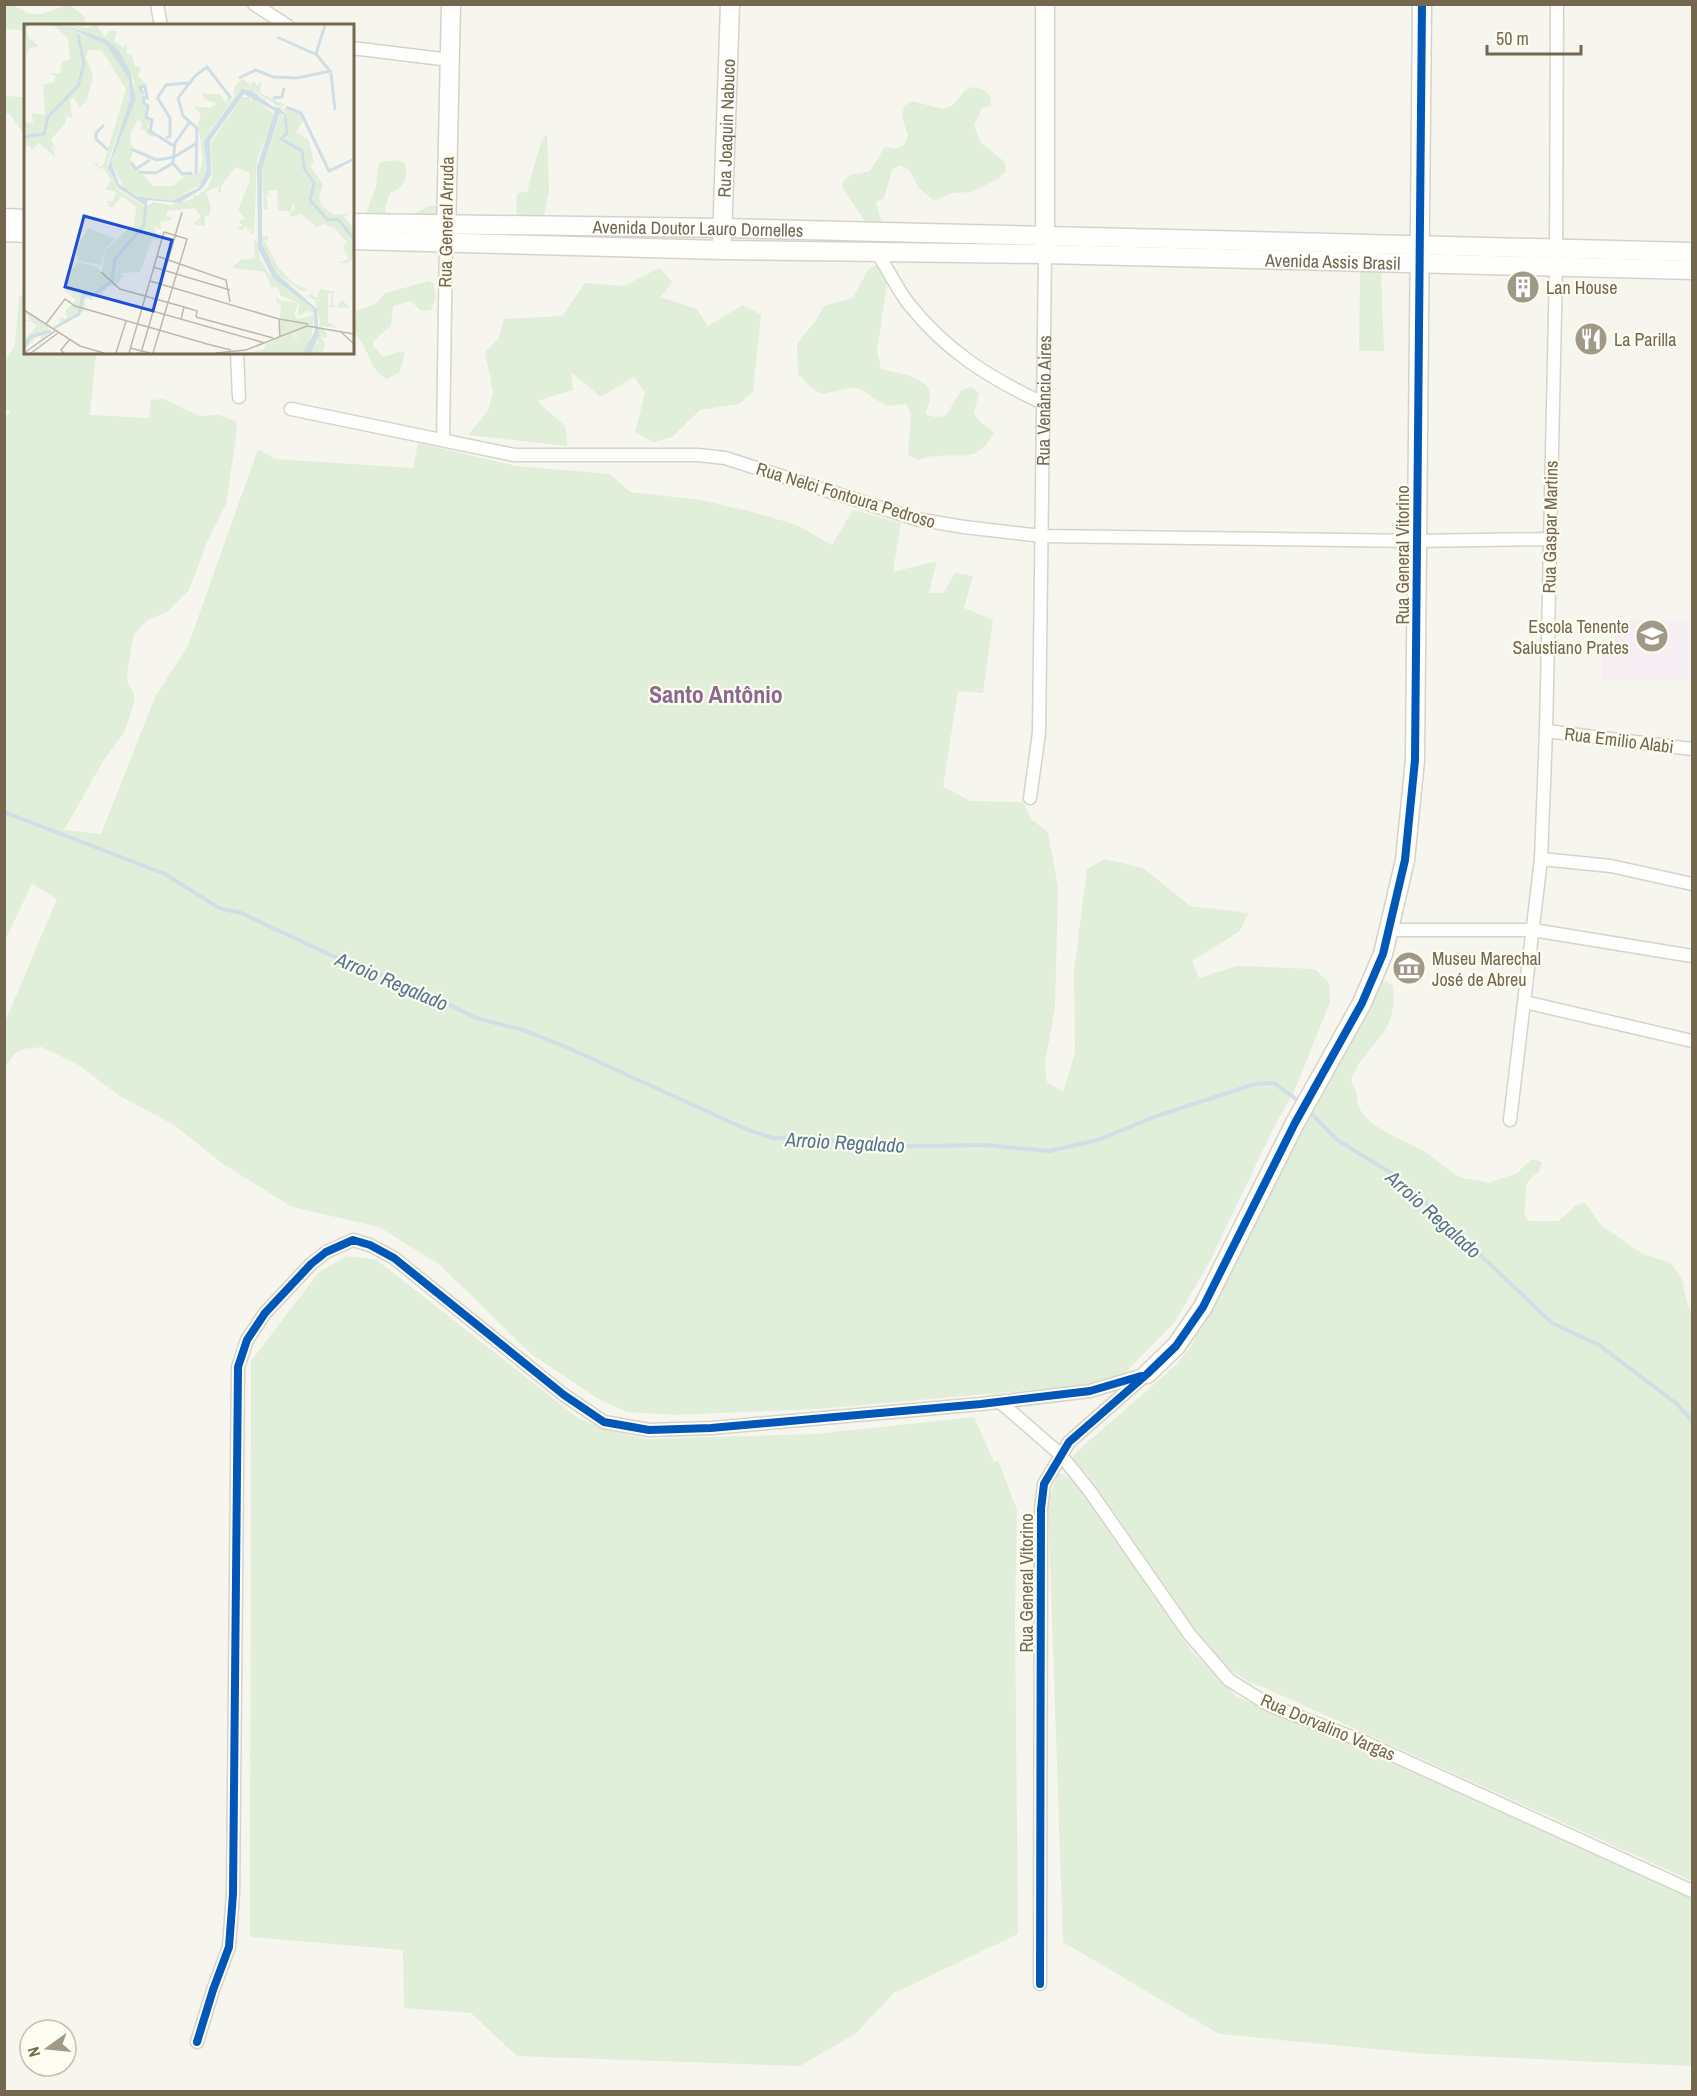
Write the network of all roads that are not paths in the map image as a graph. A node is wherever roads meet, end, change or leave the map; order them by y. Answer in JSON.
{"nodes":[{"id":1,"x":158,"y":4,"type":"edge"},
{"id":2,"x":254,"y":4,"type":"edge"},
{"id":3,"x":451,"y":4,"type":"edge"},
{"id":4,"x":730,"y":4,"type":"edge"},
{"id":5,"x":1045,"y":4,"type":"edge"},
{"id":6,"x":1422,"y":4,"type":"edge"},
{"id":7,"x":1557,"y":4,"type":"edge"},
{"id":8,"x":161,"y":24,"type":"edge"},
{"id":9,"x":285,"y":24,"type":"edge"},
{"id":10,"x":354,"y":48,"type":"edge"},
{"id":11,"x":450,"y":60,"type":"junction"},
{"id":12,"x":4,"y":218,"type":"edge"},
{"id":13,"x":24,"y":219,"type":"edge"},
{"id":14,"x":354,"y":223,"type":"edge"},
{"id":15,"x":723,"y":228,"type":"junction"},
{"id":16,"x":4,"y":232,"type":"edge"},
{"id":17,"x":24,"y":233,"type":"edge"},
{"id":18,"x":446,"y":234,"type":"junction"},
{"id":19,"x":949,"y":234,"type":"junction"},
{"id":20,"x":354,"y":240,"type":"edge"},
{"id":21,"x":1045,"y":245,"type":"junction"},
{"id":22,"x":722,"y":250,"type":"junction"},
{"id":23,"x":877,"y":252,"type":"junction"},
{"id":24,"x":1692,"y":252,"type":"edge"},
{"id":25,"x":950,"y":253,"type":"junction"},
{"id":26,"x":1418,"y":254,"type":"junction"},
{"id":27,"x":1556,"y":257,"type":"junction"},
{"id":28,"x":1614,"y":259,"type":"junction"},
{"id":29,"x":1692,"y":270,"type":"edge"},
{"id":30,"x":237,"y":354,"type":"edge"},
{"id":31,"x":239,"y":397,"type":"dead end"},
{"id":32,"x":1043,"y":403,"type":"junction"},
{"id":33,"x":291,"y":409,"type":"dead end"},
{"id":34,"x":442,"y":440,"type":"junction"},
{"id":35,"x":1042,"y":536,"type":"junction"},
{"id":36,"x":1550,"y":539,"type":"junction"},
{"id":37,"x":1417,"y":541,"type":"junction"},
{"id":38,"x":1546,"y":731,"type":"junction"},
{"id":39,"x":1692,"y":749,"type":"edge"},
{"id":40,"x":1030,"y":798,"type":"dead end"},
{"id":41,"x":1541,"y":859,"type":"junction"},
{"id":42,"x":1692,"y":884,"type":"edge"},
{"id":43,"x":1389,"y":930,"type":"junction"},
{"id":44,"x":1533,"y":930,"type":"junction"},
{"id":45,"x":1692,"y":956,"type":"edge"},
{"id":46,"x":1525,"y":1002,"type":"junction"},
{"id":47,"x":1692,"y":1041,"type":"edge"},
{"id":48,"x":1510,"y":1120,"type":"dead end"},
{"id":49,"x":1147,"y":1374,"type":"junction"},
{"id":50,"x":1000,"y":1402,"type":"junction"},
{"id":51,"x":1060,"y":1454,"type":"junction"},
{"id":52,"x":1692,"y":1891,"type":"edge"},
{"id":53,"x":1040,"y":1984,"type":"dead end"},
{"id":54,"x":197,"y":2042,"type":"dead end"}],
"edges":[{"from":1,"to":8,"type":"street"},
{"from":2,"to":9,"type":"street"},
{"from":3,"to":11,"type":"main road","name":"Rua General Arruda"},
{"from":4,"to":15,"type":"main road","name":"Rua Joaquin Nabuco"},
{"from":5,"to":21,"type":"main road","name":"Rua Venâncio Aires"},
{"from":6,"to":26,"type":"main road","name":"Rua General Vitorino"},
{"from":7,"to":27,"type":"street","name":"Rua Gaspar Martins"},
{"from":10,"to":11,"type":"street"},
{"from":11,"to":18,"type":"main road","name":"Rua General Arruda"},
{"from":12,"to":13,"type":"main road"},
{"from":14,"to":18,"type":"main road","name":"Avenida Doutor Lauro Dornelles"},
{"from":15,"to":18,"type":"main road","name":"Avenida Doutor Lauro Dornelles"},
{"from":15,"to":19,"type":"main road","name":"Avenida Doutor Lauro Dornelles"},
{"from":15,"to":22,"type":"main road","name":"Rua Joaquin Nabuco"},
{"from":16,"to":17,"type":"main road"},
{"from":18,"to":20,"type":"main road","name":"Avenida Doutor Lauro Dornelles"},
{"from":18,"to":22,"type":"main road","name":"Avenida Doutor Lauro Dornelles"},
{"from":18,"to":34,"type":"street","name":"Rua General Arruda"},
{"from":19,"to":21,"type":"main road","name":"Avenida Doutor Lauro Dornelles"},
{"from":19,"to":25,"type":"main road"},
{"from":21,"to":25,"type":"main road","name":"Avenida Doutor Lauro Dornelles"},
{"from":21,"to":26,"type":"main road","name":"Avenida Assis Brasil"},
{"from":21,"to":32,"type":"street","name":"Rua Venâncio Aires"},
{"from":22,"to":23,"type":"main road","name":"Avenida Doutor Lauro Dornelles"},
{"from":23,"to":25,"type":"main road","name":"Avenida Doutor Lauro Dornelles"},
{"from":23,"to":32,"type":"street"},
{"from":24,"to":28,"type":"main road","name":"Avenida Assis Brasil"},
{"from":26,"to":27,"type":"main road","name":"Avenida Assis Brasil"},
{"from":26,"to":37,"type":"main road","name":"Rua General Vitorino"},
{"from":27,"to":28,"type":"main road","name":"Avenida Assis Brasil"},
{"from":27,"to":36,"type":"street","name":"Rua Gaspar Martins"},
{"from":28,"to":29,"type":"main road","name":"Avenida Assis Brasil"},
{"from":30,"to":31,"type":"street"},
{"from":32,"to":35,"type":"street","name":"Rua Venâncio Aires"},
{"from":33,"to":34,"type":"street","name":"Rua Nelci Fontoura Pedroso"},
{"from":34,"to":35,"type":"street","name":"Rua Nelci Fontoura Pedroso"},
{"from":35,"to":37,"type":"street","name":"Rua Nelci Fontoura Pedroso"},
{"from":35,"to":40,"type":"street","name":"Rua Venâncio Aires"},
{"from":36,"to":37,"type":"street","name":"Rua Nelci Fontoura Pedroso"},
{"from":36,"to":38,"type":"street","name":"Rua Gaspar Martins"},
{"from":37,"to":43,"type":"main road","name":"Rua General Vitorino"},
{"from":38,"to":39,"type":"street","name":"Rua Emilio Alabi"},
{"from":38,"to":41,"type":"street","name":"Rua Gaspar Martins"},
{"from":41,"to":42,"type":"street"},
{"from":41,"to":44,"type":"street","name":"Rua Gaspar Martins"},
{"from":43,"to":44,"type":"street"},
{"from":43,"to":49,"type":"main road","name":"Rua General Vitorino"},
{"from":44,"to":45,"type":"street"},
{"from":44,"to":46,"type":"street","name":"Rua Gaspar Martins"},
{"from":46,"to":47,"type":"street"},
{"from":46,"to":48,"type":"street","name":"Rua Gaspar Martins"},
{"from":49,"to":50,"type":"street"},
{"from":49,"to":51,"type":"street","name":"Rua General Vitorino"},
{"from":50,"to":51,"type":"street","name":"Rua Dorvalino Vargas"},
{"from":50,"to":54,"type":"street"},
{"from":51,"to":52,"type":"street","name":"Rua Dorvalino Vargas"},
{"from":51,"to":53,"type":"street","name":"Rua General Vitorino"}]}
